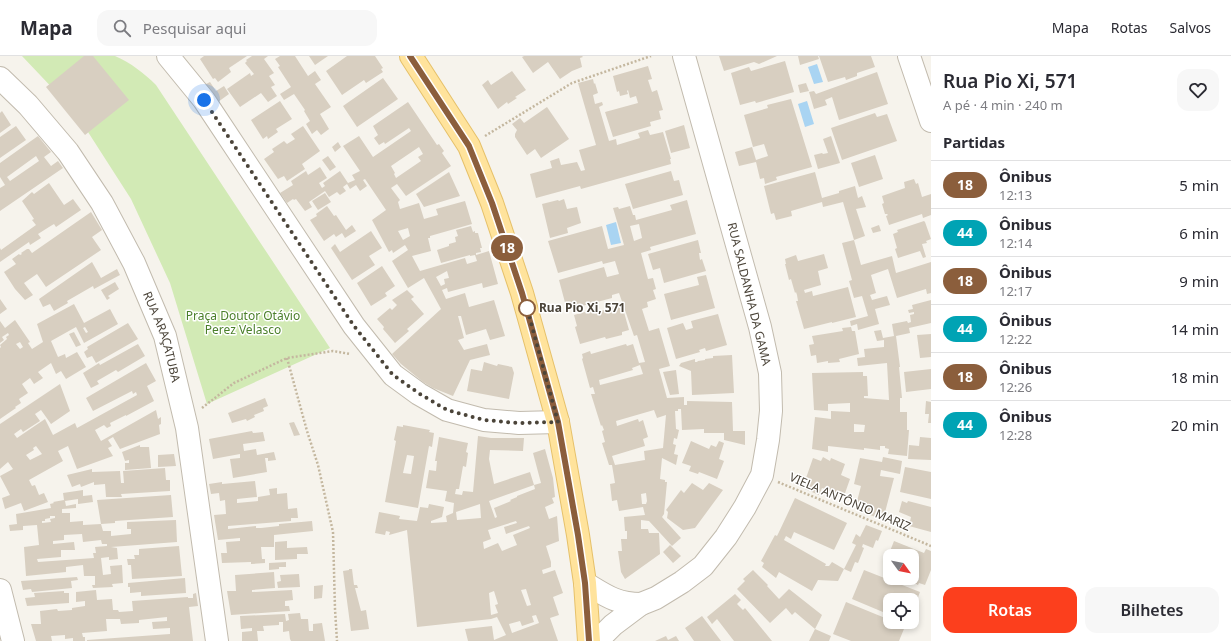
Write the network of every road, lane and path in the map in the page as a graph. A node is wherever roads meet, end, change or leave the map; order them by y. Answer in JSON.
{"nodes":[{"id":1,"x":168,"y":56,"type":"edge"},
{"id":2,"x":410,"y":56,"type":"edge"},
{"id":3,"x":651,"y":56,"type":"edge"},
{"id":4,"x":684,"y":56,"type":"edge"},
{"id":5,"x":909,"y":56,"type":"edge"},
{"id":6,"x":0,"y":78,"type":"edge"},
{"id":7,"x":931,"y":121,"type":"edge"},
{"id":8,"x":469,"y":146,"type":"junction"},
{"id":9,"x":287,"y":358,"type":"junction"},
{"id":10,"x":380,"y":360,"type":"junction"},
{"id":11,"x":558,"y":422,"type":"junction"},
{"id":12,"x":187,"y":428,"type":"junction"},
{"id":13,"x":762,"y":475,"type":"junction"},
{"id":14,"x":931,"y":546,"type":"edge"},
{"id":15,"x":585,"y":583,"type":"junction"},
{"id":16,"x":0,"y":590,"type":"edge"},
{"id":17,"x":641,"y":604,"type":"junction"},
{"id":18,"x":13,"y":641,"type":"edge"},
{"id":19,"x":217,"y":641,"type":"edge"},
{"id":20,"x":337,"y":641,"type":"edge"},
{"id":21,"x":589,"y":641,"type":"edge"},
{"id":22,"x":597,"y":641,"type":"edge"}],
"edges":[{"from":1,"to":10,"type":"street"},
{"from":2,"to":8,"type":"main road"},
{"from":3,"to":8,"type":"path"},
{"from":4,"to":13,"type":"street","name":"RUA SALDANHA DA GAMA"},
{"from":5,"to":7,"type":"street"},
{"from":6,"to":12,"type":"street","name":"RUA ARAÇATUBA"},
{"from":8,"to":11,"type":"main road"},
{"from":9,"to":10,"type":"path"},
{"from":9,"to":12,"type":"path"},
{"from":9,"to":20,"type":"path"},
{"from":10,"to":11,"type":"street"},
{"from":11,"to":15,"type":"main road"},
{"from":12,"to":19,"type":"street","name":"RUA ARAÇATUBA"},
{"from":13,"to":14,"type":"path","name":"VIELA ANTÔNIO MARIZ"},
{"from":13,"to":17,"type":"street","name":"RUA SALDANHA DA GAMA"},
{"from":15,"to":17,"type":"street","name":"RUA SALDANHA DA GAMA"},
{"from":15,"to":21,"type":"main road"},
{"from":16,"to":18,"type":"street"},
{"from":17,"to":22,"type":"street","name":"RUA SALDANHA DA GAMA"}]}
